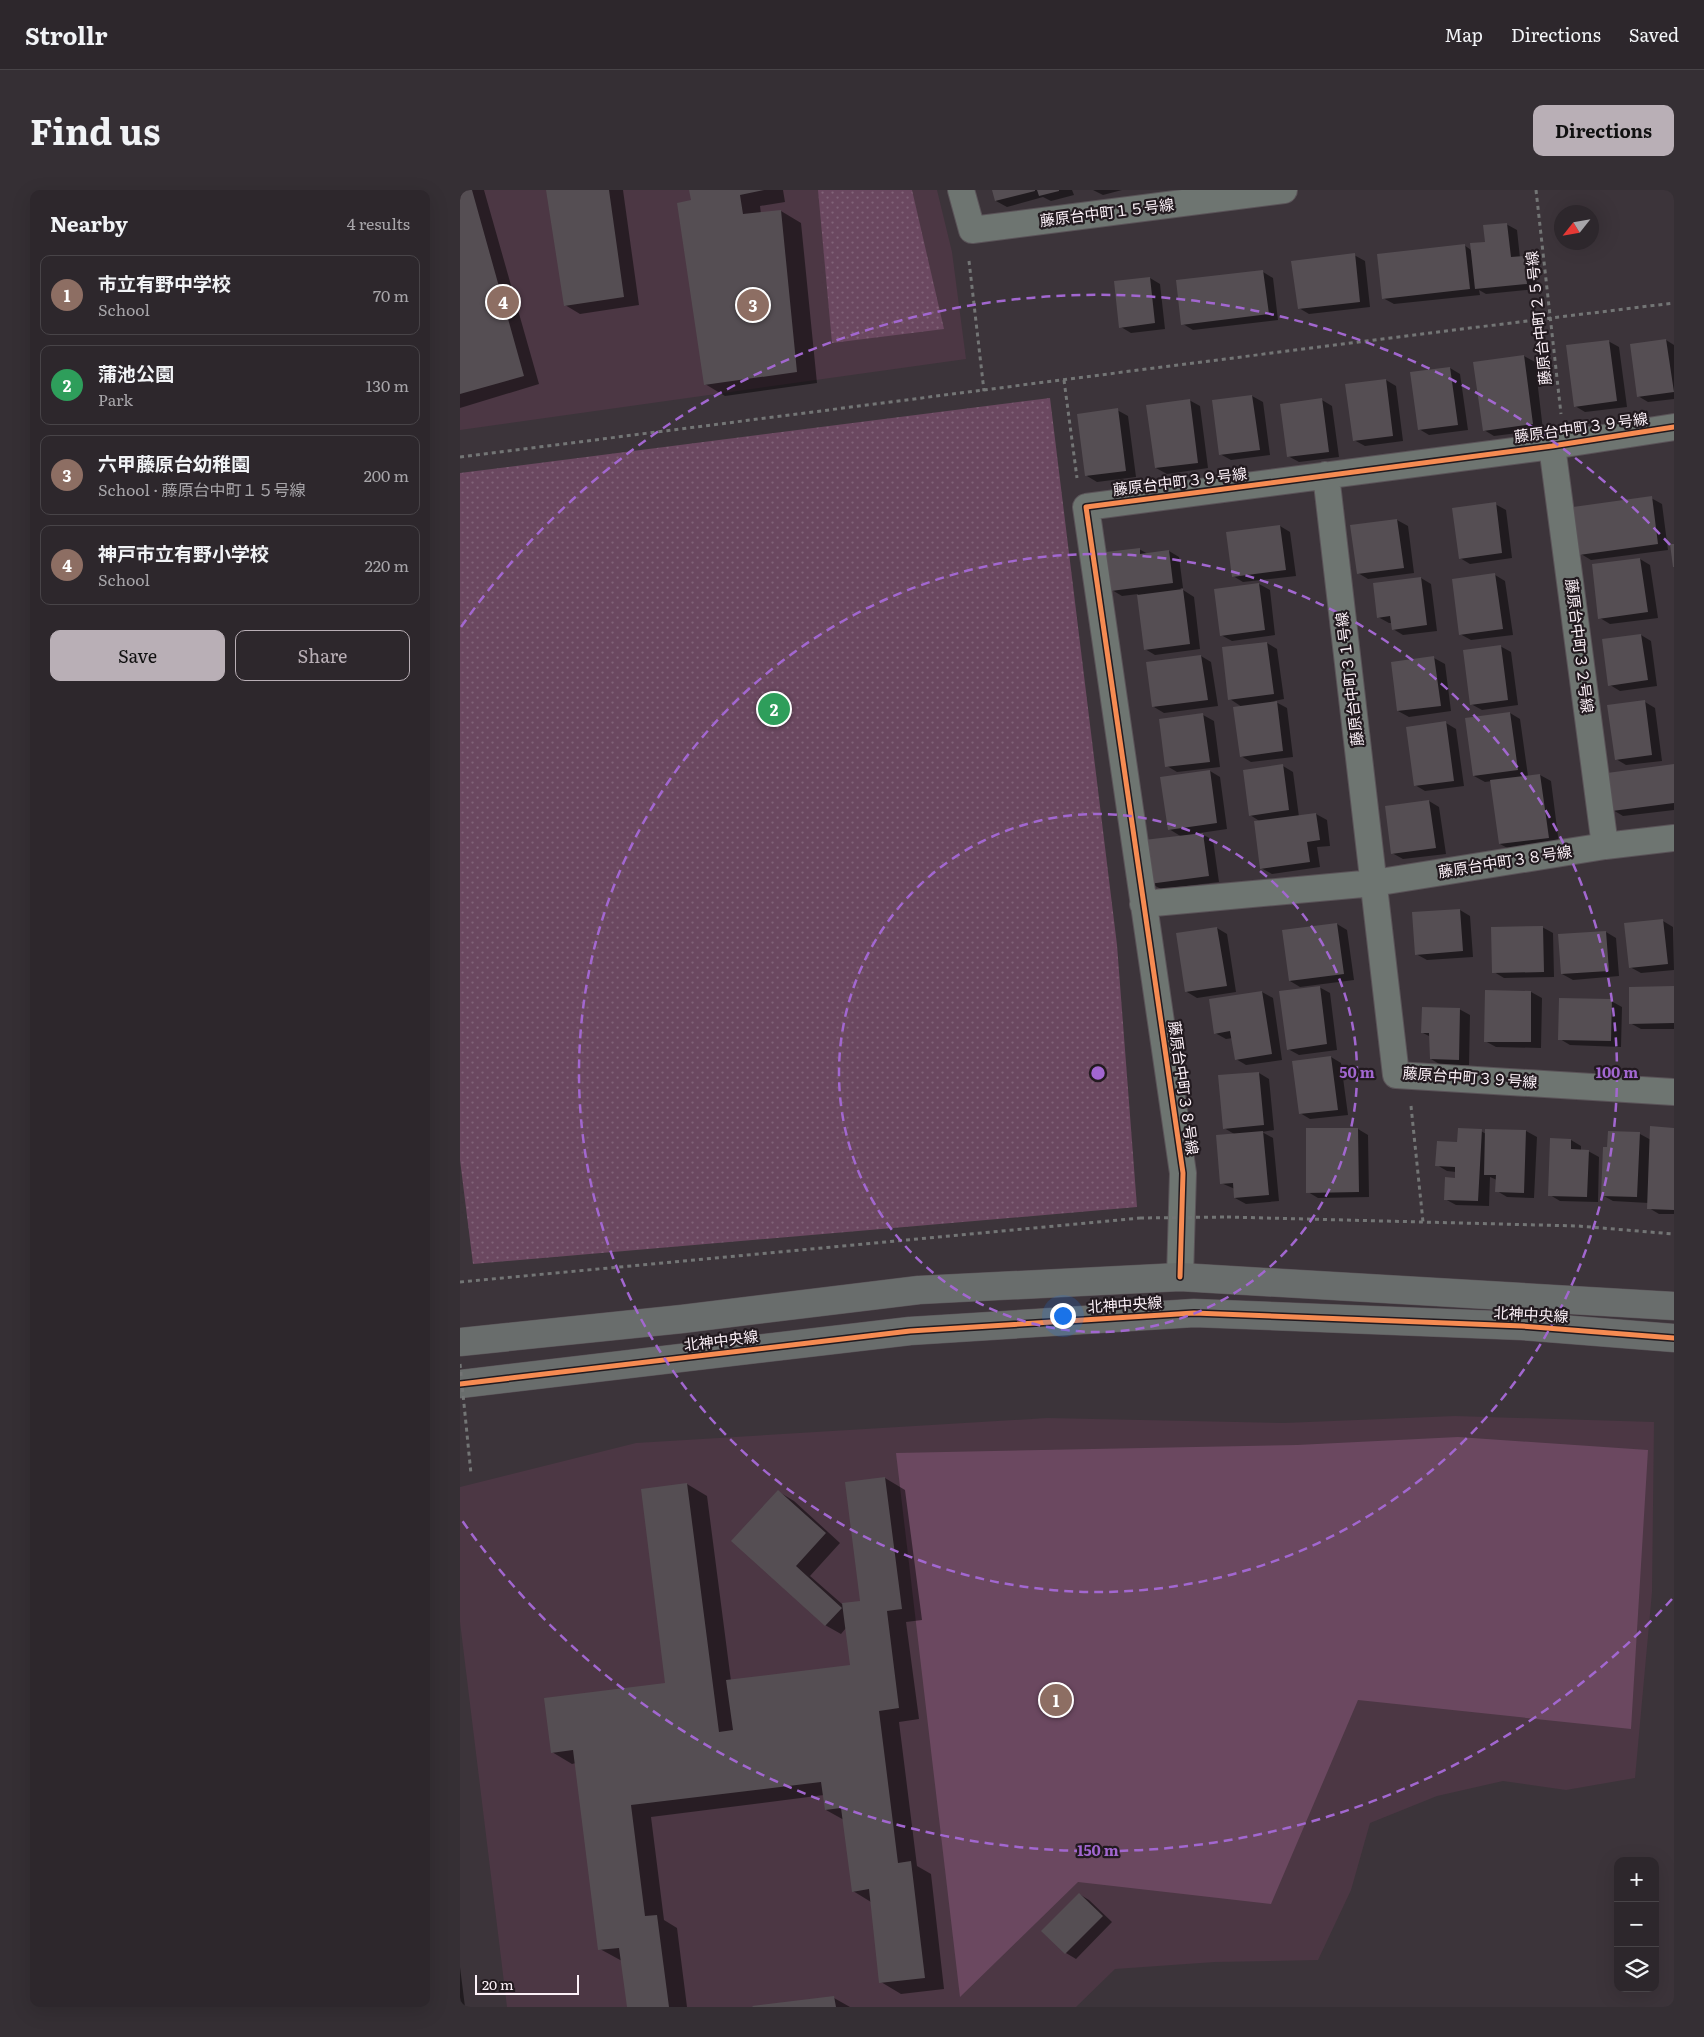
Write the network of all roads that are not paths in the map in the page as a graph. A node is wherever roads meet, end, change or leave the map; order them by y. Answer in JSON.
{"nodes":[{"id":1,"x":961,"y":190,"type":"edge"},
{"id":2,"x":1284,"y":190,"type":"edge"},
{"id":3,"x":1200,"y":195,"type":"edge"},
{"id":4,"x":1674,"y":427,"type":"edge"},
{"id":5,"x":1558,"y":445,"type":"junction"},
{"id":6,"x":1326,"y":475,"type":"junction"},
{"id":7,"x":1674,"y":838,"type":"edge"},
{"id":8,"x":1605,"y":846,"type":"junction"},
{"id":9,"x":1374,"y":883,"type":"junction"},
{"id":10,"x":1143,"y":904,"type":"junction"},
{"id":11,"x":1674,"y":1092,"type":"edge"},
{"id":12,"x":1180,"y":1277,"type":"junction"},
{"id":13,"x":1674,"y":1306,"type":"edge"},
{"id":14,"x":1674,"y":1338,"type":"edge"},
{"id":15,"x":460,"y":1342,"type":"edge"},
{"id":16,"x":460,"y":1384,"type":"edge"}],
"edges":[{"from":1,"to":3,"type":"street","name":"藤原台中町１５号線"},
{"from":2,"to":3,"type":"street","name":"藤原台中町１５号線"},
{"from":4,"to":5,"type":"street","name":"藤原台中町３９号線"},
{"from":5,"to":6,"type":"street","name":"藤原台中町３９号線"},
{"from":5,"to":8,"type":"street","name":"藤原台中町３２号線"},
{"from":6,"to":9,"type":"street","name":"藤原台中町３１号線"},
{"from":6,"to":10,"type":"street","name":"藤原台中町３９号線"},
{"from":7,"to":8,"type":"street","name":"藤原台中町３８号線"},
{"from":8,"to":9,"type":"street","name":"藤原台中町３８号線"},
{"from":9,"to":10,"type":"street","name":"藤原台中町３８号線"},
{"from":9,"to":11,"type":"street","name":"藤原台中町３９号線"},
{"from":10,"to":12,"type":"street","name":"藤原台中町３８号線"},
{"from":12,"to":13,"type":"street","name":"北神中央線"},
{"from":12,"to":15,"type":"street","name":"北神中央線"},
{"from":14,"to":16,"type":"street","name":"北神中央線"}]}
